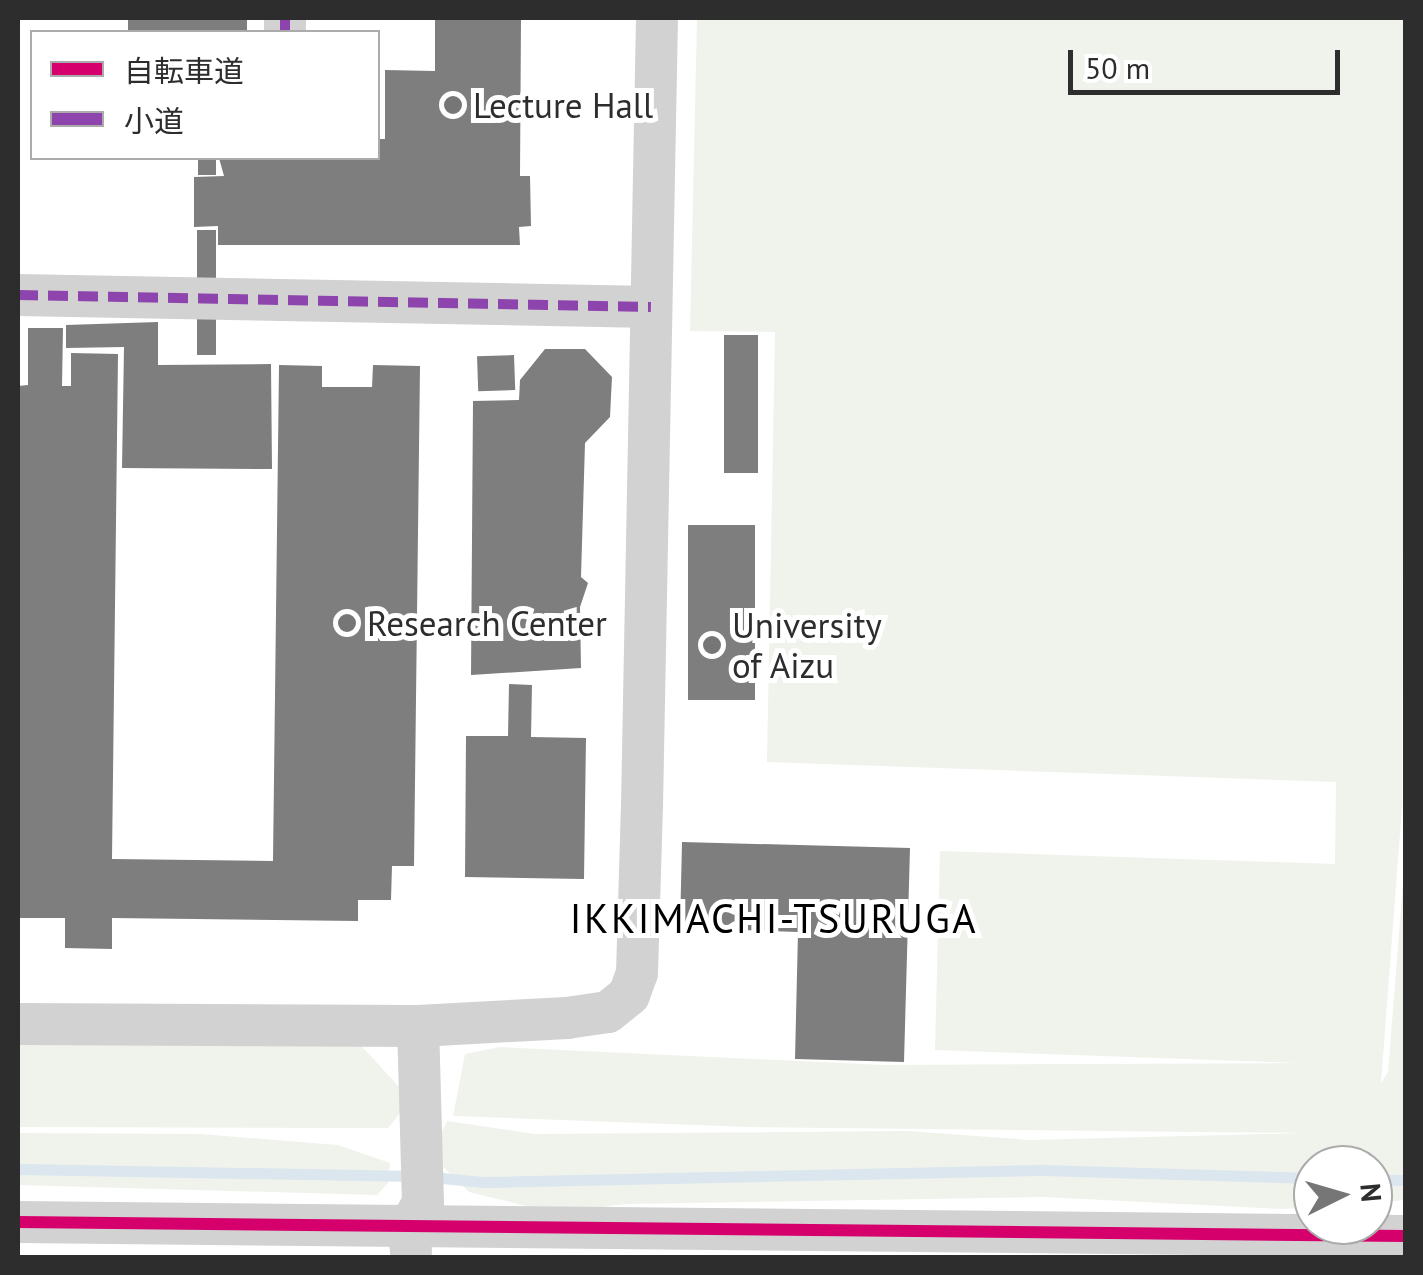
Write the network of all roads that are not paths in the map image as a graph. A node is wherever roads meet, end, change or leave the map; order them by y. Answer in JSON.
{"nodes":[{"id":1,"x":657,"y":18,"type":"edge"},
{"id":2,"x":18,"y":295,"type":"edge"},
{"id":3,"x":651,"y":307,"type":"junction"},
{"id":4,"x":18,"y":1024,"type":"edge"},
{"id":5,"x":418,"y":1026,"type":"junction"},
{"id":6,"x":18,"y":1222,"type":"edge"},
{"id":7,"x":414,"y":1229,"type":"edge"},
{"id":8,"x":1406,"y":1236,"type":"edge"},
{"id":9,"x":979,"y":1245,"type":"edge"}],
"edges":[{"from":1,"to":3,"type":"street"},
{"from":2,"to":3,"type":"street"},
{"from":3,"to":5,"type":"street"},
{"from":4,"to":5,"type":"street"},
{"from":5,"to":7,"type":"street"},
{"from":6,"to":7,"type":"street"},
{"from":7,"to":9,"type":"street"},
{"from":8,"to":9,"type":"street"}]}
